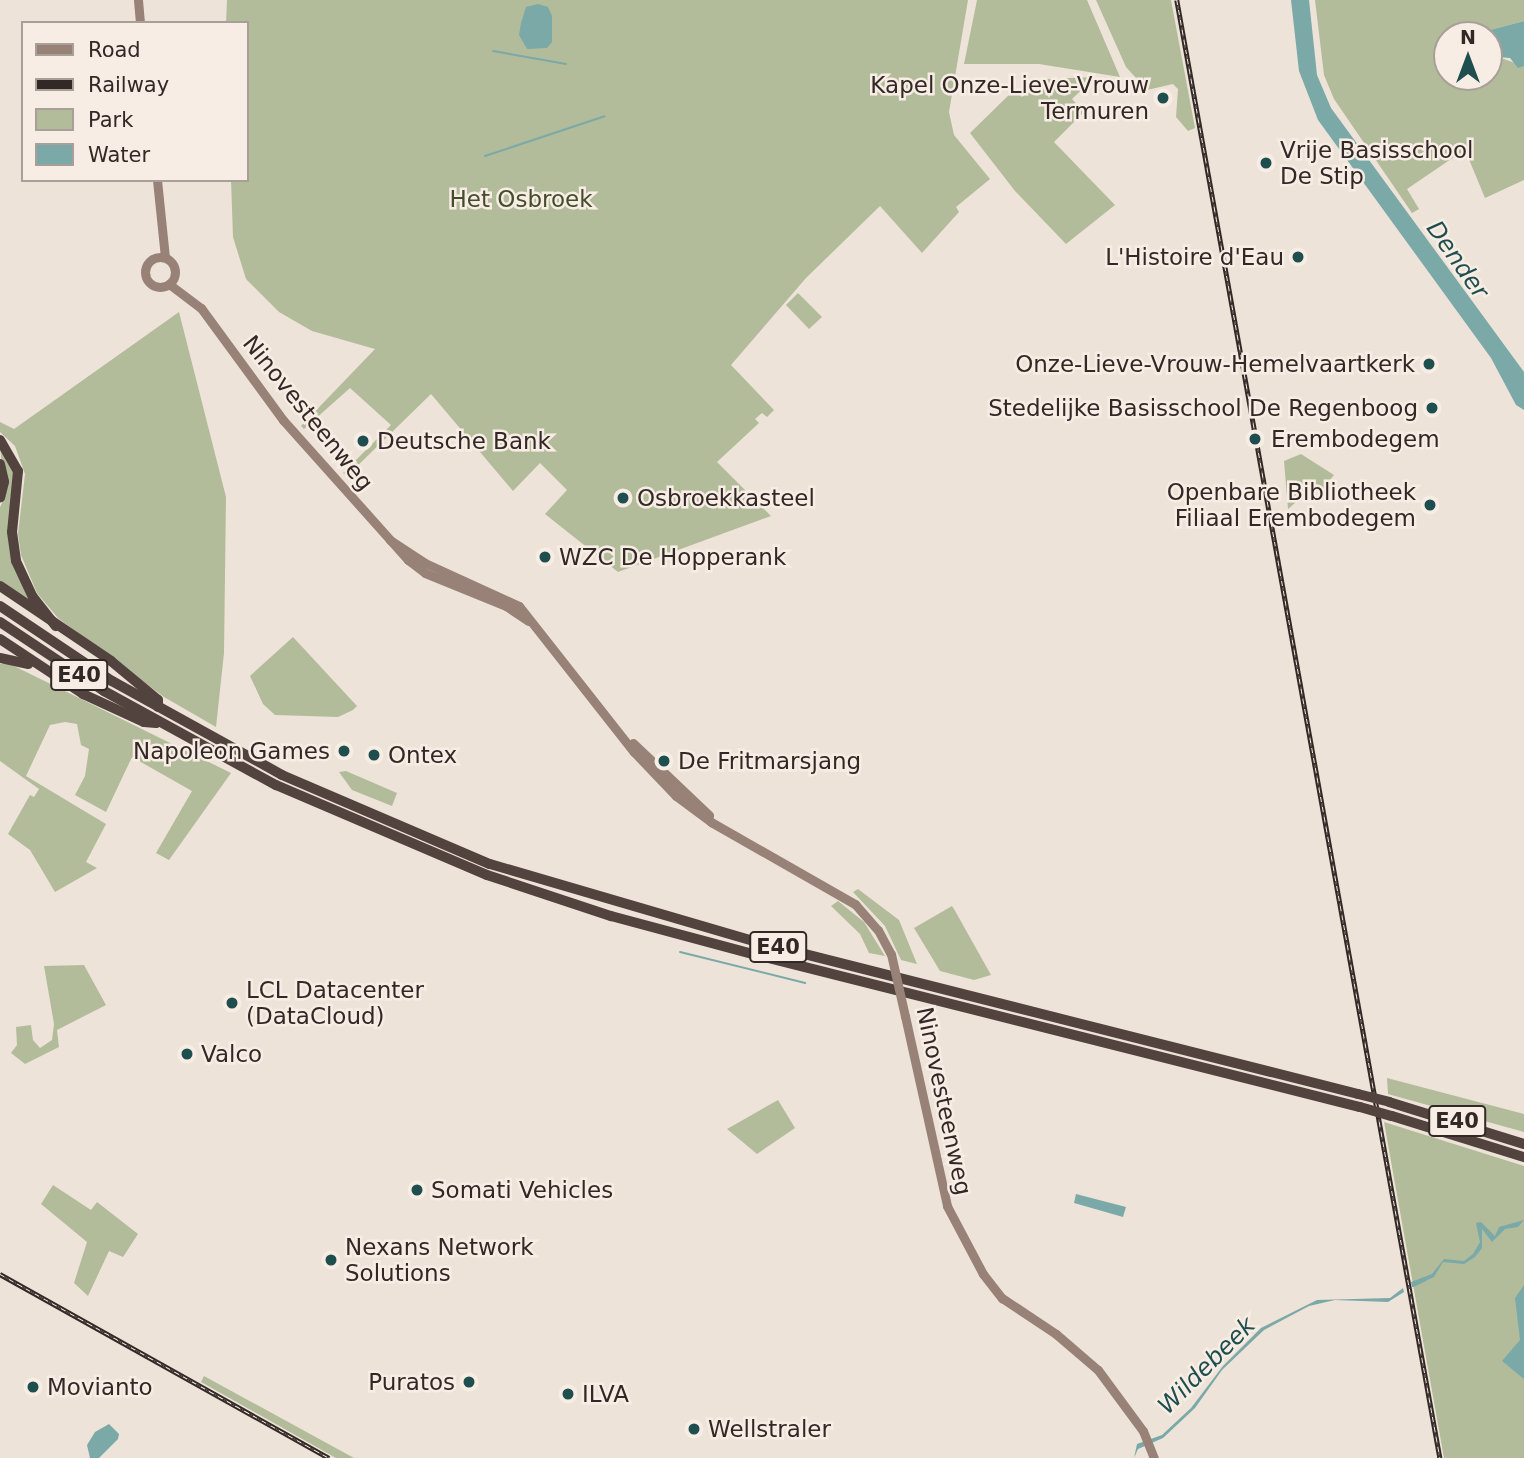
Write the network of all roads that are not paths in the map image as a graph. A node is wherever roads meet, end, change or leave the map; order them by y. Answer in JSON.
{"nodes":[{"id":1,"x":138,"y":0,"type":"edge"},
{"id":2,"x":140,"y":21,"type":"edge"},
{"id":3,"x":156,"y":182,"type":"edge"},
{"id":4,"x":161,"y":258,"type":"junction"},
{"id":5,"x":172,"y":280,"type":"junction"},
{"id":6,"x":0,"y":440,"type":"edge"},
{"id":7,"x":0,"y":464,"type":"edge"},
{"id":8,"x":0,"y":498,"type":"edge"},
{"id":9,"x":0,"y":586,"type":"edge"},
{"id":10,"x":0,"y":606,"type":"edge"},
{"id":11,"x":0,"y":622,"type":"edge"},
{"id":12,"x":56,"y":626,"type":"junction"},
{"id":13,"x":0,"y":639,"type":"edge"},
{"id":14,"x":0,"y":658,"type":"edge"},
{"id":15,"x":44,"y":669,"type":"junction"},
{"id":16,"x":158,"y":708,"type":"junction"},
{"id":17,"x":160,"y":723,"type":"junction"},
{"id":18,"x":1524,"y":1144,"type":"edge"},
{"id":19,"x":1524,"y":1157,"type":"edge"},
{"id":20,"x":1154,"y":1458,"type":"edge"}],
"edges":[{"from":1,"to":2,"type":"main road"},
{"from":3,"to":4,"type":"main road"},
{"from":4,"to":5,"type":"main road"},
{"from":4,"to":5,"type":"main road"},
{"from":5,"to":20,"type":"main road","name":"Ninovesteenweg","bridge":true},
{"from":6,"to":12,"type":"highway"},
{"from":7,"to":8,"type":"highway"},
{"from":9,"to":12,"type":"highway"},
{"from":10,"to":16,"type":"highway","number":"E40"},
{"from":11,"to":17,"type":"highway","number":"E40"},
{"from":12,"to":16,"type":"highway"},
{"from":13,"to":15,"type":"highway"},
{"from":14,"to":15,"type":"highway"},
{"from":15,"to":17,"type":"highway"},
{"from":16,"to":18,"type":"highway","number":"E40","bridge":true},
{"from":17,"to":19,"type":"highway","number":"E40","bridge":true}]}
